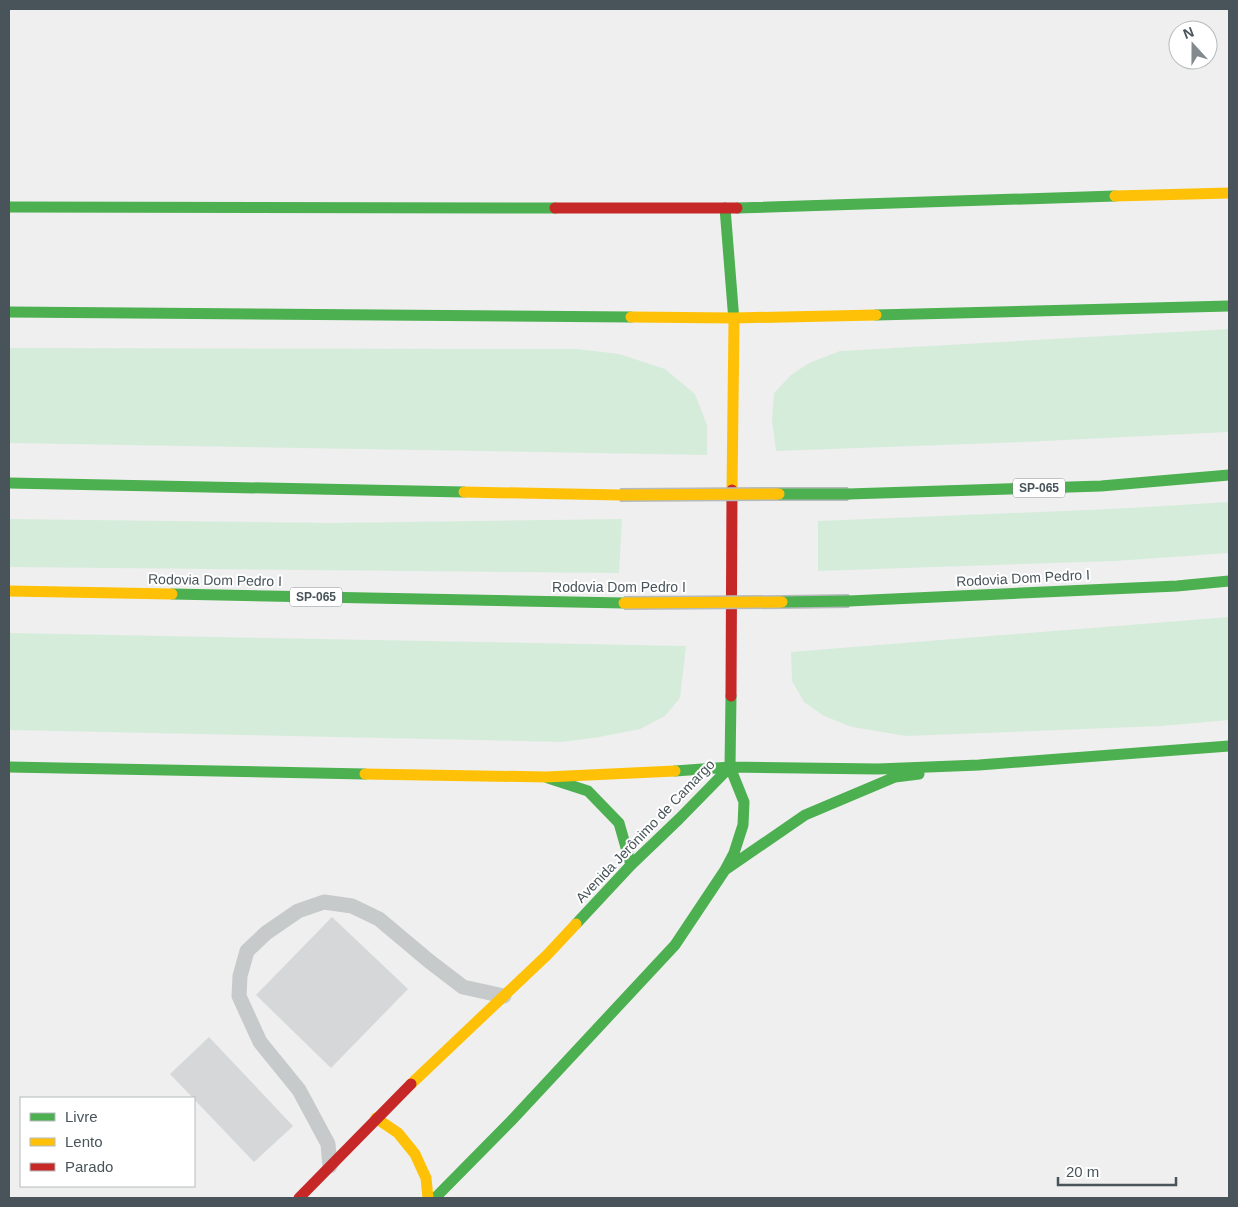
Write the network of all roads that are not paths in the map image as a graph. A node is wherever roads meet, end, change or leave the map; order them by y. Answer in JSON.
{"nodes":[{"id":1,"x":1229,"y":194,"type":"edge"},
{"id":2,"x":9,"y":208,"type":"edge"},
{"id":3,"x":725,"y":208,"type":"junction"},
{"id":4,"x":1229,"y":306,"type":"edge"},
{"id":5,"x":9,"y":312,"type":"edge"},
{"id":6,"x":734,"y":318,"type":"junction"},
{"id":7,"x":1229,"y":475,"type":"edge"},
{"id":8,"x":9,"y":483,"type":"edge"},
{"id":9,"x":1229,"y":581,"type":"edge"},
{"id":10,"x":9,"y":591,"type":"edge"},
{"id":11,"x":1229,"y":746,"type":"edge"},
{"id":12,"x":979,"y":765,"type":"junction"},
{"id":13,"x":9,"y":767,"type":"edge"},
{"id":14,"x":730,"y":767,"type":"junction"},
{"id":15,"x":546,"y":777,"type":"junction"},
{"id":16,"x":631,"y":865,"type":"junction"},
{"id":17,"x":725,"y":870,"type":"junction"},
{"id":18,"x":504,"y":996,"type":"junction"},
{"id":19,"x":376,"y":1118,"type":"junction"},
{"id":20,"x":330,"y":1166,"type":"junction"},
{"id":21,"x":300,"y":1198,"type":"edge"},
{"id":22,"x":428,"y":1198,"type":"edge"},
{"id":23,"x":435,"y":1198,"type":"edge"}],
"edges":[{"from":1,"to":3,"type":"main road"},
{"from":2,"to":3,"type":"main road"},
{"from":3,"to":6,"type":"main road"},
{"from":4,"to":6,"type":"main road"},
{"from":5,"to":6,"type":"main road"},
{"from":6,"to":14,"type":"main road"},
{"from":7,"to":8,"type":"main road","number":"SP-065","bridge":true},
{"from":9,"to":10,"type":"main road","name":"Rodovia Dom Pedro I","number":"SP-065","bridge":true},
{"from":11,"to":12,"type":"main road"},
{"from":12,"to":14,"type":"main road"},
{"from":12,"to":17,"type":"main road"},
{"from":13,"to":15,"type":"main road"},
{"from":14,"to":15,"type":"main road"},
{"from":14,"to":16,"type":"main road","name":"Avenida Jerônimo de Camargo"},
{"from":14,"to":17,"type":"main road","name":"Avenida Jerônimo de Camargo"},
{"from":15,"to":16,"type":"main road"},
{"from":16,"to":18,"type":"main road","name":"Avenida Jerônimo de Camargo"},
{"from":17,"to":23,"type":"main road","name":"Avenida Jerônimo de Camargo"},
{"from":18,"to":19,"type":"main road","name":"Avenida Jerônimo de Camargo"},
{"from":18,"to":20,"type":"lane"},
{"from":19,"to":20,"type":"main road","name":"Avenida Jerônimo de Camargo"},
{"from":19,"to":22,"type":"main road"},
{"from":20,"to":21,"type":"main road","name":"Avenida Jerônimo de Camargo"}]}
